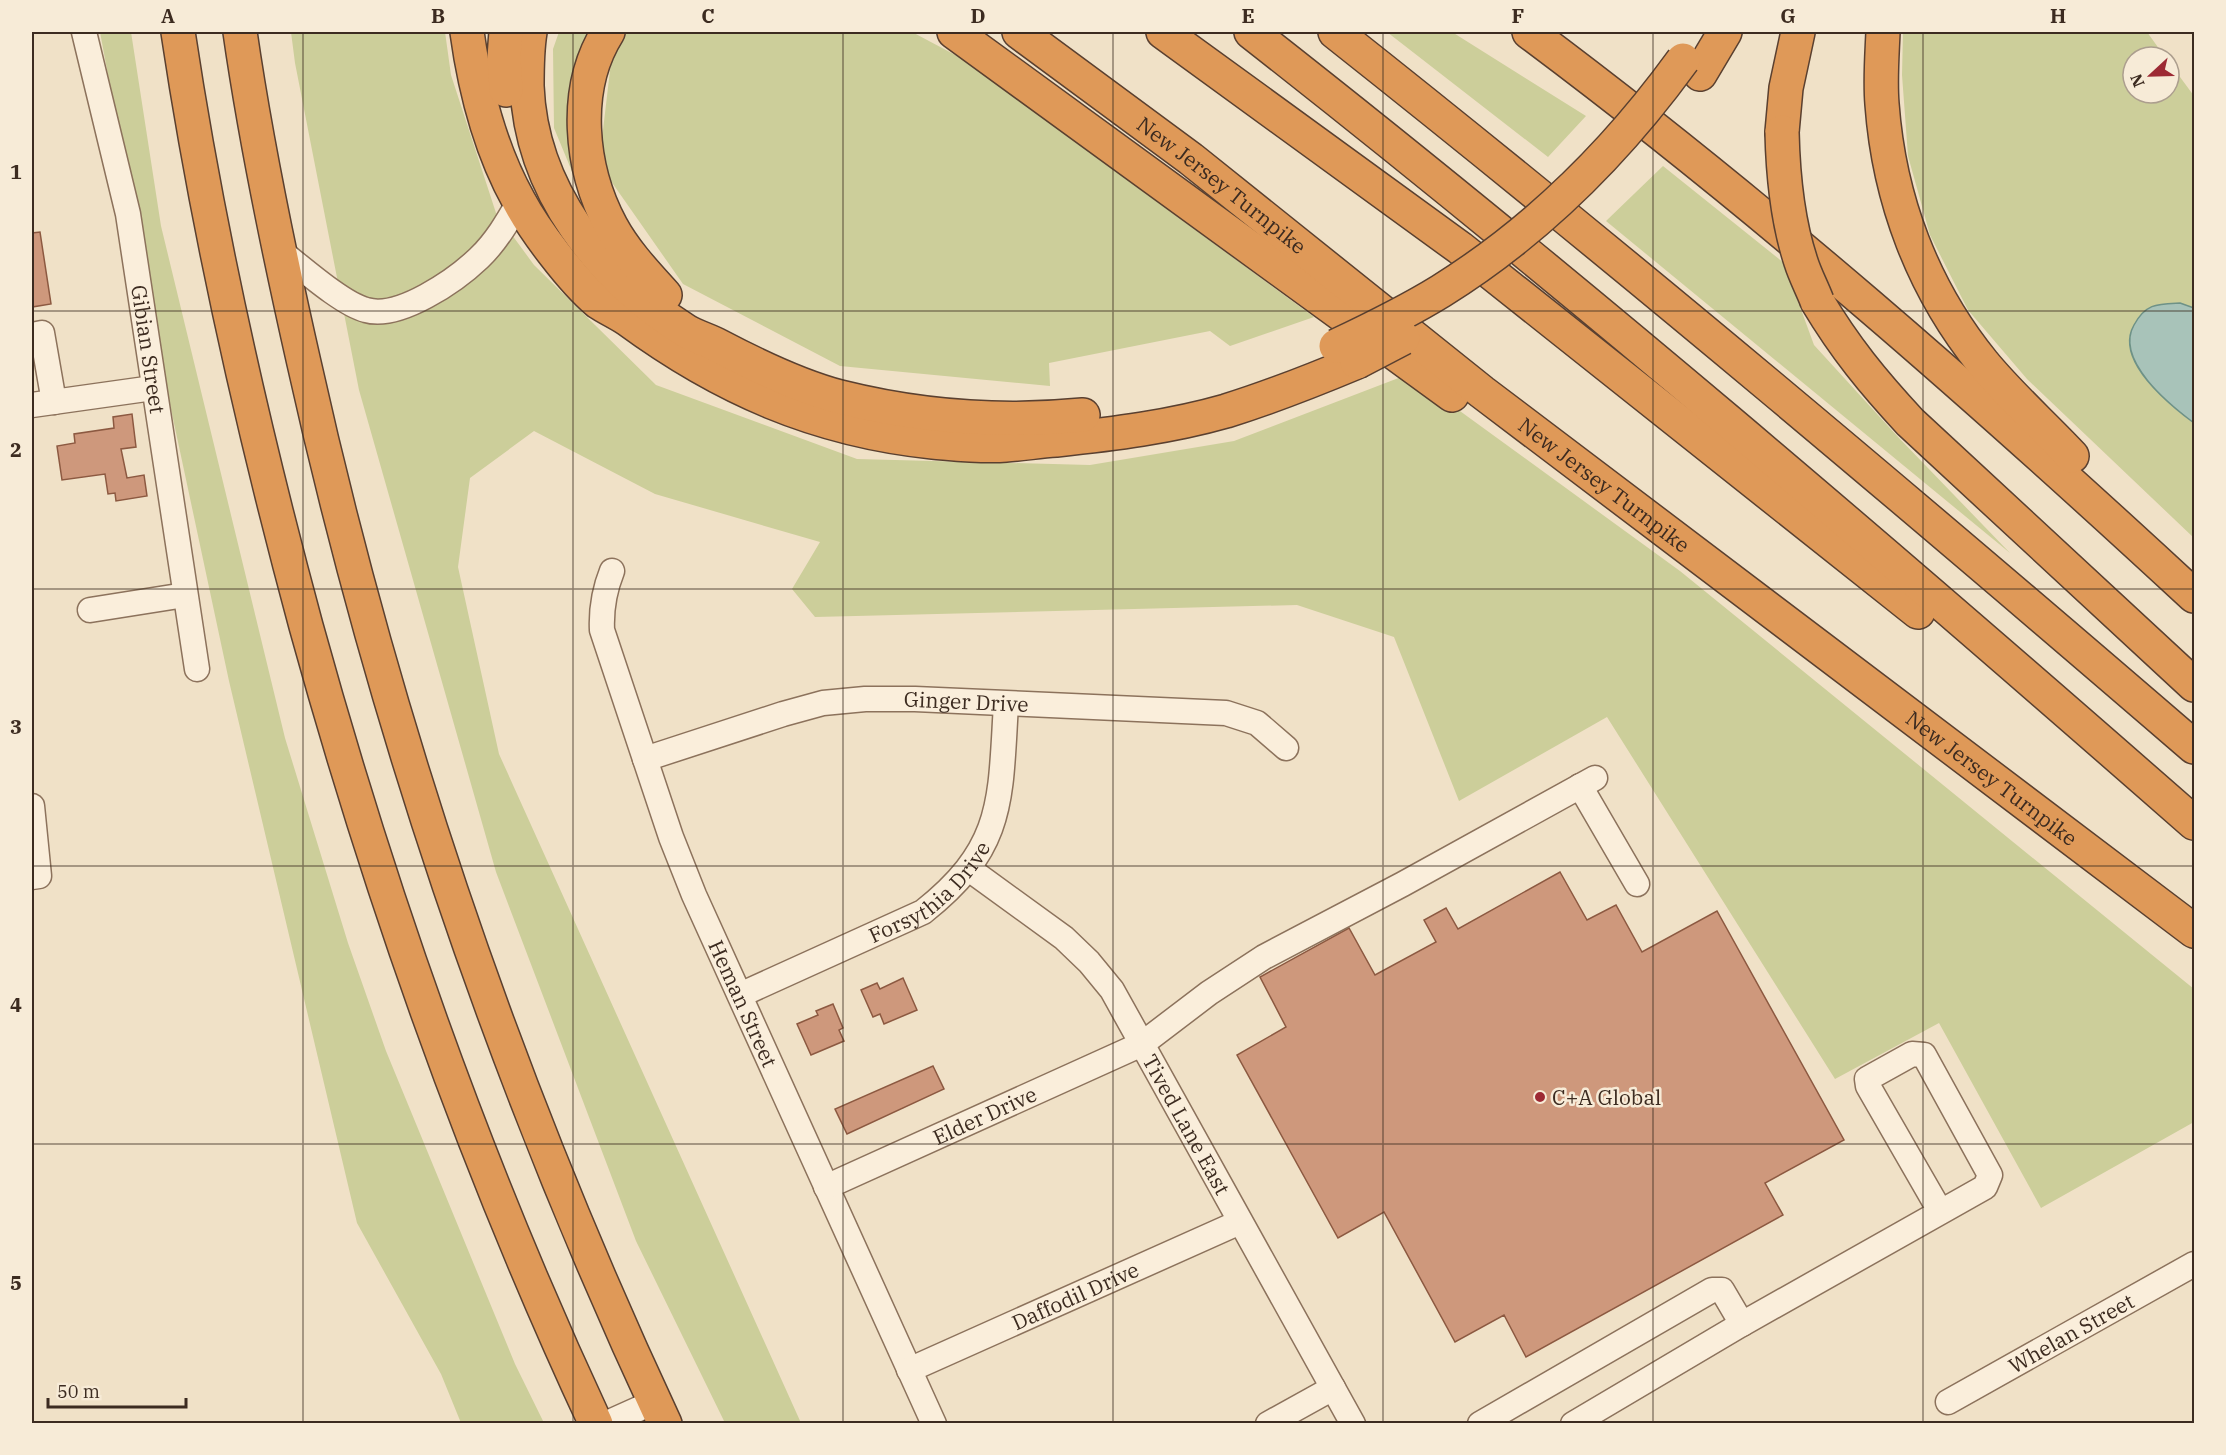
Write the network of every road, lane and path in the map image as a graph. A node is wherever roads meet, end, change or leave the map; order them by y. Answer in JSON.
{"nodes":[{"id":1,"x":84,"y":32,"type":"edge"},
{"id":2,"x":178,"y":32,"type":"edge"},
{"id":3,"x":240,"y":32,"type":"edge"},
{"id":4,"x":467,"y":32,"type":"edge"},
{"id":5,"x":506,"y":32,"type":"edge"},
{"id":6,"x":530,"y":32,"type":"edge"},
{"id":7,"x":608,"y":32,"type":"edge"},
{"id":8,"x":954,"y":32,"type":"edge"},
{"id":9,"x":1018,"y":32,"type":"edge"},
{"id":10,"x":1163,"y":32,"type":"edge"},
{"id":11,"x":1251,"y":32,"type":"edge"},
{"id":12,"x":1335,"y":32,"type":"edge"},
{"id":13,"x":1529,"y":32,"type":"edge"},
{"id":14,"x":1699,"y":32,"type":"edge"},
{"id":15,"x":1725,"y":32,"type":"edge"},
{"id":16,"x":1798,"y":32,"type":"edge"},
{"id":17,"x":1883,"y":32,"type":"edge"},
{"id":18,"x":1691,"y":67,"type":"junction"},
{"id":19,"x":519,"y":202,"type":"junction"},
{"id":20,"x":279,"y":250,"type":"junction"},
{"id":21,"x":621,"y":315,"type":"junction"},
{"id":22,"x":32,"y":335,"type":"edge"},
{"id":23,"x":716,"y":344,"type":"junction"},
{"id":24,"x":1347,"y":354,"type":"junction"},
{"id":25,"x":153,"y":388,"type":"junction"},
{"id":26,"x":43,"y":403,"type":"edge"},
{"id":27,"x":1571,"y":460,"type":"junction"},
{"id":28,"x":2103,"y":512,"type":"junction"},
{"id":29,"x":612,"y":571,"type":"dead end"},
{"id":30,"x":185,"y":595,"type":"junction"},
{"id":31,"x":2194,"y":596,"type":"edge"},
{"id":32,"x":90,"y":610,"type":"dead end"},
{"id":33,"x":197,"y":669,"type":"dead end"},
{"id":34,"x":2194,"y":685,"type":"edge"},
{"id":35,"x":2043,"y":690,"type":"junction"},
{"id":36,"x":1006,"y":704,"type":"junction"},
{"id":37,"x":2194,"y":747,"type":"edge"},
{"id":38,"x":1286,"y":748,"type":"dead end"},
{"id":39,"x":645,"y":759,"type":"junction"},
{"id":40,"x":32,"y":806,"type":"edge"},
{"id":41,"x":2194,"y":823,"type":"edge"},
{"id":42,"x":969,"y":869,"type":"junction"},
{"id":43,"x":32,"y":877,"type":"edge"},
{"id":44,"x":1636,"y":884,"type":"dead end"},
{"id":45,"x":2194,"y":931,"type":"edge"},
{"id":46,"x":740,"y":995,"type":"junction"},
{"id":47,"x":1142,"y":1044,"type":"junction"},
{"id":48,"x":826,"y":1187,"type":"junction"},
{"id":49,"x":1940,"y":1212,"type":"junction"},
{"id":50,"x":1240,"y":1222,"type":"junction"},
{"id":51,"x":2194,"y":1264,"type":"edge"},
{"id":52,"x":1742,"y":1324,"type":"junction"},
{"id":53,"x":909,"y":1370,"type":"junction"},
{"id":54,"x":1333,"y":1388,"type":"junction"},
{"id":55,"x":1948,"y":1402,"type":"dead end"},
{"id":56,"x":659,"y":1413,"type":"edge"},
{"id":57,"x":1485,"y":1422,"type":"edge"},
{"id":58,"x":597,"y":1424,"type":"edge"},
{"id":59,"x":605,"y":1424,"type":"edge"},
{"id":60,"x":934,"y":1424,"type":"edge"},
{"id":61,"x":1268,"y":1424,"type":"edge"},
{"id":62,"x":1353,"y":1424,"type":"edge"},
{"id":63,"x":1574,"y":1424,"type":"edge"}],
"edges":[{"from":1,"to":25,"type":"street","name":"Gibian Street"},
{"from":2,"to":58,"type":"highway"},
{"from":3,"to":20,"type":"highway"},
{"from":4,"to":19,"type":"highway"},
{"from":5,"to":21,"type":"highway"},
{"from":6,"to":23,"type":"highway"},
{"from":7,"to":23,"type":"highway"},
{"from":8,"to":27,"type":"highway"},
{"from":9,"to":27,"type":"highway","name":"New Jersey Turnpike"},
{"from":10,"to":35,"type":"highway"},
{"from":11,"to":35,"type":"highway"},
{"from":12,"to":37,"type":"highway"},
{"from":13,"to":28,"type":"highway"},
{"from":14,"to":18,"type":"highway"},
{"from":15,"to":18,"type":"highway"},
{"from":16,"to":34,"type":"highway","bridge":true},
{"from":17,"to":28,"type":"highway"},
{"from":18,"to":24,"type":"highway","bridge":true},
{"from":19,"to":20,"type":"street"},
{"from":19,"to":21,"type":"highway"},
{"from":20,"to":56,"type":"highway"},
{"from":21,"to":24,"type":"highway"},
{"from":22,"to":26,"type":"street"},
{"from":23,"to":24,"type":"highway"},
{"from":25,"to":26,"type":"street"},
{"from":25,"to":30,"type":"street","name":"Gibian Street"},
{"from":27,"to":45,"type":"highway","name":"New Jersey Turnpike"},
{"from":28,"to":31,"type":"highway"},
{"from":29,"to":39,"type":"street","name":"Heman Street"},
{"from":30,"to":32,"type":"street"},
{"from":30,"to":33,"type":"street","name":"Gibian Street"},
{"from":35,"to":41,"type":"highway"},
{"from":36,"to":38,"type":"street","name":"Ginger Drive"},
{"from":36,"to":39,"type":"street","name":"Ginger Drive"},
{"from":36,"to":42,"type":"street","name":"Forsythia Drive"},
{"from":39,"to":46,"type":"street","name":"Heman Street"},
{"from":40,"to":43,"type":"street"},
{"from":42,"to":46,"type":"street","name":"Forsythia Drive"},
{"from":42,"to":47,"type":"street","name":"Tived Lane East"},
{"from":44,"to":47,"type":"street","name":"Elder Drive"},
{"from":46,"to":48,"type":"street","name":"Heman Street"},
{"from":47,"to":48,"type":"street","name":"Elder Drive"},
{"from":47,"to":50,"type":"street","name":"Tived Lane East"},
{"from":48,"to":53,"type":"street","name":"Heman Street"},
{"from":49,"to":49,"type":"street"},
{"from":49,"to":52,"type":"street"},
{"from":50,"to":53,"type":"street","name":"Daffodil Drive"},
{"from":50,"to":54,"type":"street","name":"Tived Lane East"},
{"from":51,"to":55,"type":"street","name":"Whelan Street"},
{"from":52,"to":57,"type":"street"},
{"from":52,"to":63,"type":"street"},
{"from":53,"to":60,"type":"street","name":"Heman Street"},
{"from":54,"to":61,"type":"street"},
{"from":54,"to":62,"type":"street","name":"Tived Lane East"},
{"from":56,"to":59,"type":"street"}]}
